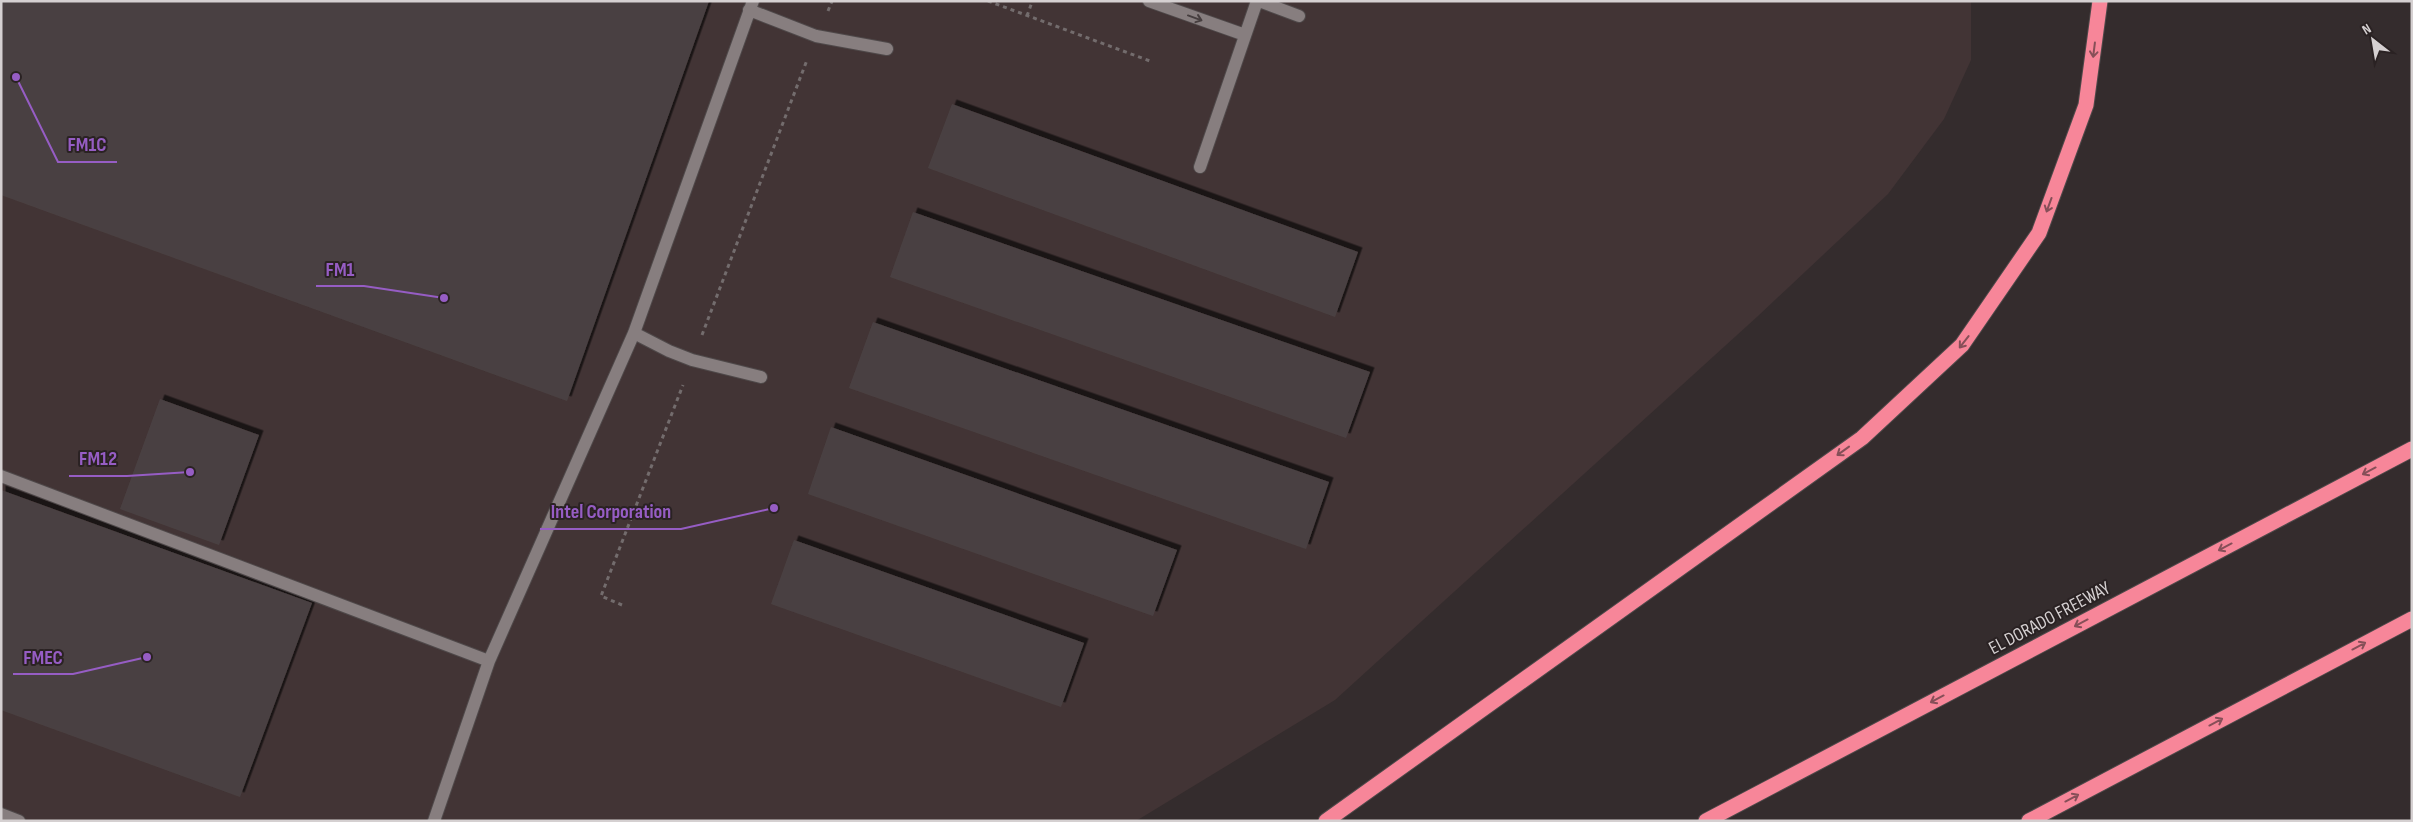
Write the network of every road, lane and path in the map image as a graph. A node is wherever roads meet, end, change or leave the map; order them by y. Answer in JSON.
{"nodes":[{"id":1,"x":832,"y":1,"type":"edge"},
{"id":2,"x":988,"y":1,"type":"edge"},
{"id":3,"x":1004,"y":1,"type":"edge"},
{"id":4,"x":1031,"y":1,"type":"edge"},
{"id":5,"x":1149,"y":1,"type":"edge"},
{"id":6,"x":1258,"y":1,"type":"edge"},
{"id":7,"x":2100,"y":1,"type":"edge"},
{"id":8,"x":751,"y":6,"type":"edge"},
{"id":9,"x":1002,"y":6,"type":"junction"},
{"id":10,"x":1027,"y":16,"type":"junction"},
{"id":11,"x":1299,"y":16,"type":"dead end"},
{"id":12,"x":1245,"y":35,"type":"junction"},
{"id":13,"x":816,"y":36,"type":"junction"},
{"id":14,"x":887,"y":49,"type":"dead end"},
{"id":15,"x":1150,"y":61,"type":"dead end"},
{"id":16,"x":1200,"y":167,"type":"dead end"},
{"id":17,"x":634,"y":333,"type":"junction"},
{"id":18,"x":692,"y":360,"type":"junction"},
{"id":19,"x":761,"y":377,"type":"dead end"},
{"id":20,"x":2412,"y":448,"type":"edge"},
{"id":21,"x":1,"y":476,"type":"edge"},
{"id":22,"x":622,"y":605,"type":"dead end"},
{"id":23,"x":2412,"y":619,"type":"edge"},
{"id":24,"x":489,"y":662,"type":"junction"},
{"id":25,"x":1,"y":814,"type":"edge"},
{"id":26,"x":19,"y":821,"type":"edge"},
{"id":27,"x":434,"y":821,"type":"edge"},
{"id":28,"x":1326,"y":821,"type":"edge"},
{"id":29,"x":1706,"y":821,"type":"edge"},
{"id":30,"x":2029,"y":821,"type":"edge"}],
"edges":[{"from":1,"to":13,"type":"path"},
{"from":2,"to":9,"type":"path"},
{"from":3,"to":9,"type":"path"},
{"from":4,"to":10,"type":"path"},
{"from":5,"to":12,"type":"lane","one_way":true},
{"from":6,"to":11,"type":"lane"},
{"from":6,"to":12,"type":"lane"},
{"from":7,"to":28,"type":"highway","one_way":true},
{"from":8,"to":13,"type":"lane"},
{"from":8,"to":17,"type":"lane"},
{"from":9,"to":10,"type":"path"},
{"from":10,"to":15,"type":"path"},
{"from":12,"to":16,"type":"lane"},
{"from":13,"to":14,"type":"lane"},
{"from":13,"to":18,"type":"path"},
{"from":17,"to":18,"type":"lane"},
{"from":17,"to":24,"type":"lane"},
{"from":18,"to":19,"type":"lane"},
{"from":18,"to":22,"type":"path"},
{"from":20,"to":29,"type":"highway","name":"EL DORADO FREEWAY","one_way":true},
{"from":21,"to":24,"type":"lane"},
{"from":30,"to":23,"type":"highway","one_way":true},
{"from":24,"to":27,"type":"lane"},
{"from":25,"to":26,"type":"lane"}]}
